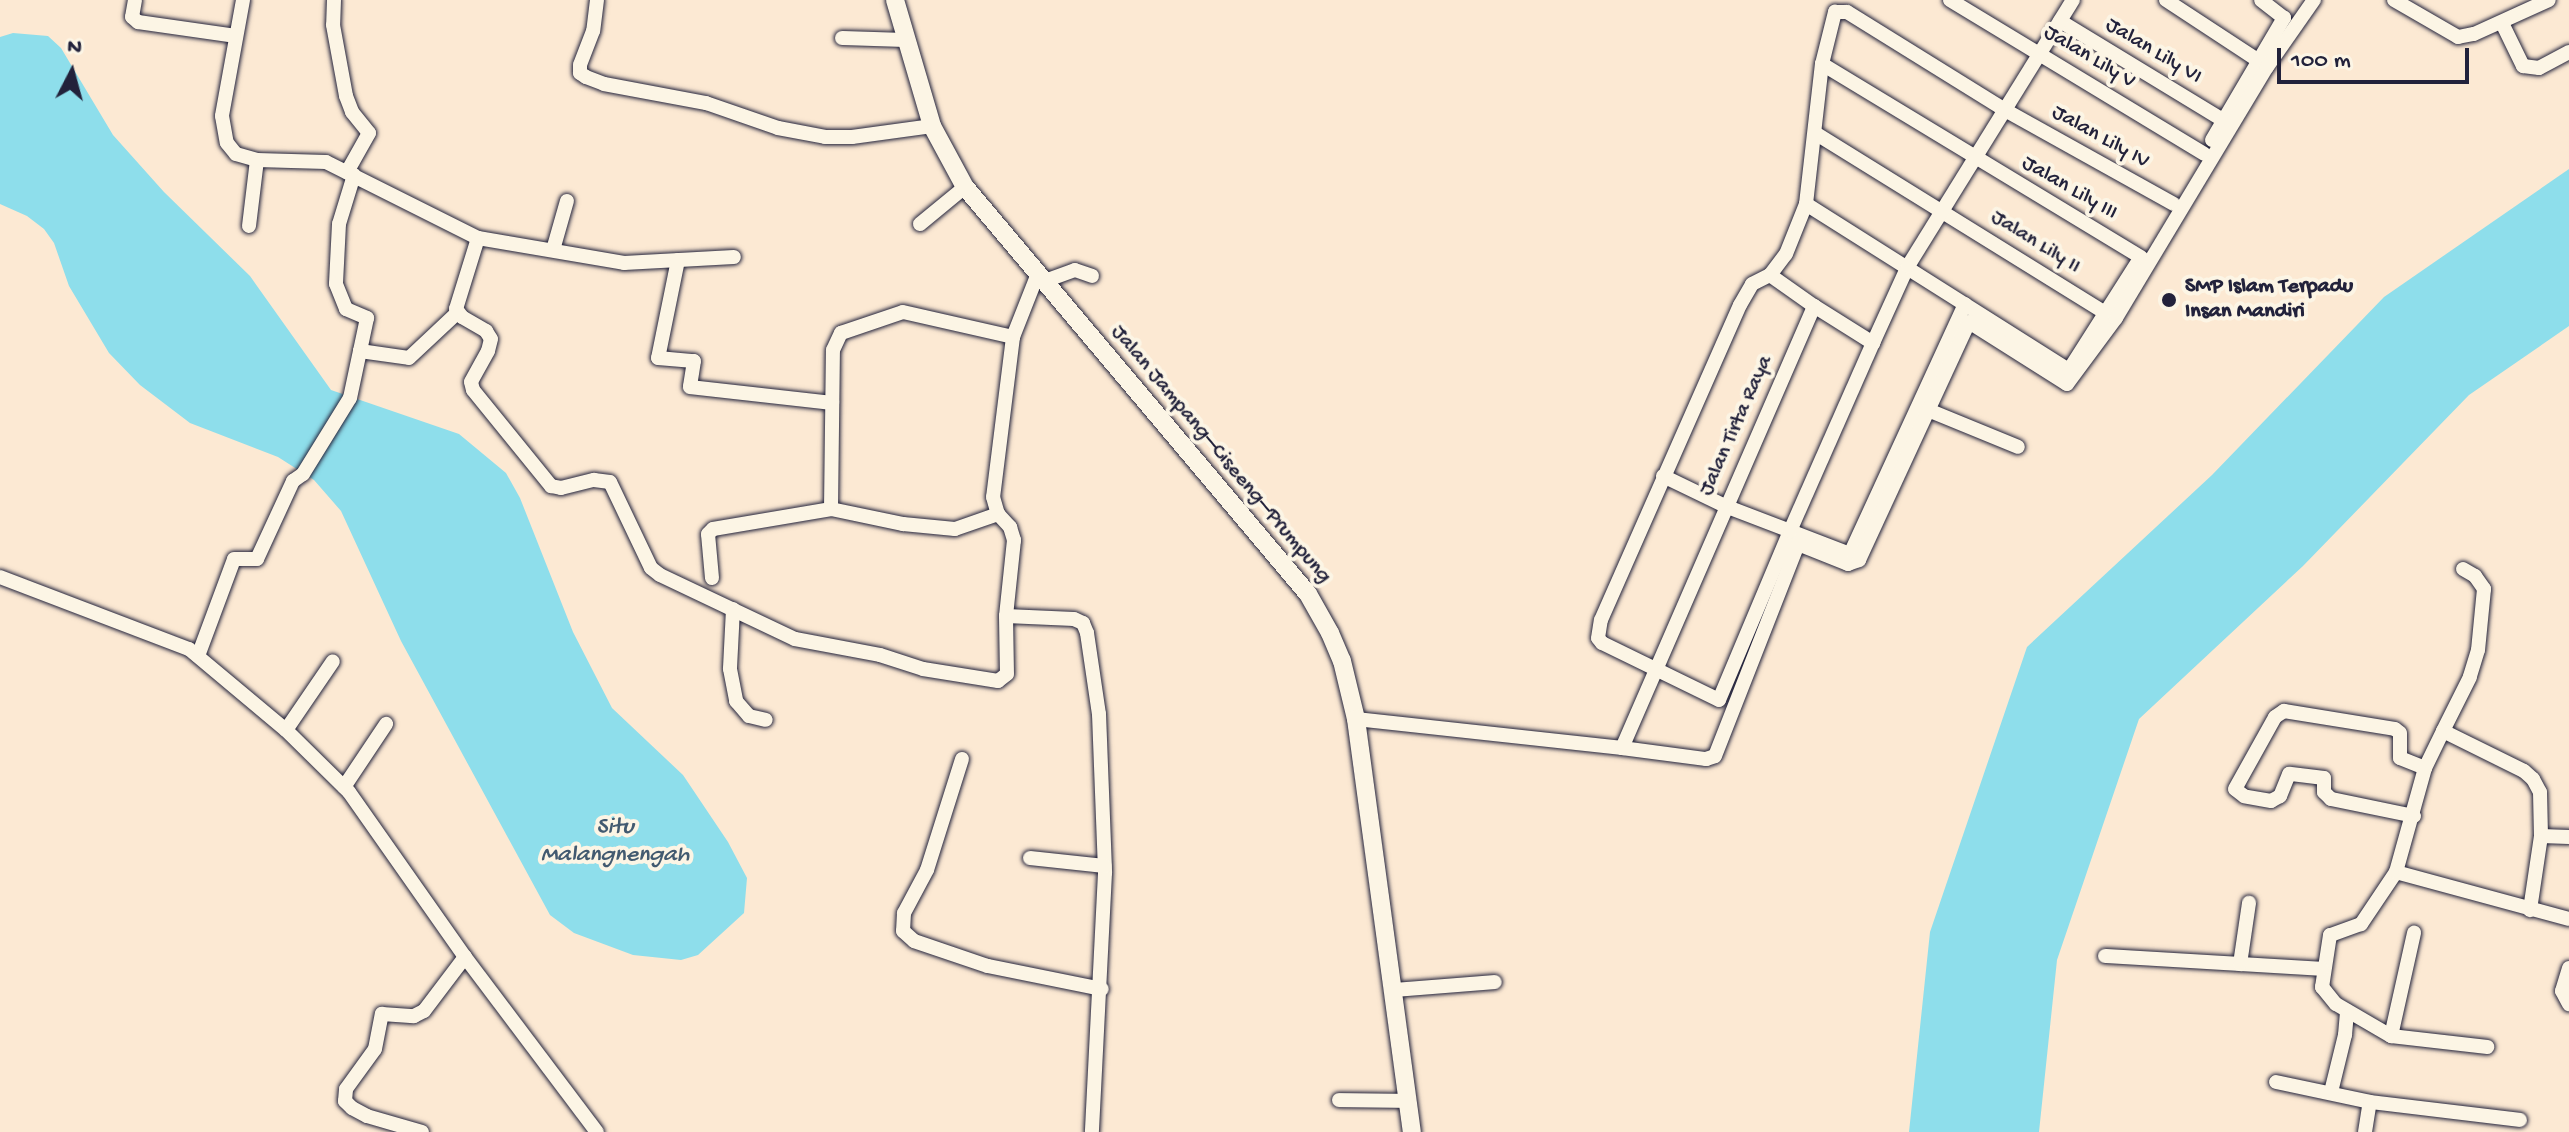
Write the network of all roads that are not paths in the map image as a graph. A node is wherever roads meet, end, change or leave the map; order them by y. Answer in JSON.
{"nodes":[{"id":1,"x":135,"y":0,"type":"edge"},
{"id":2,"x":243,"y":0,"type":"edge"},
{"id":3,"x":334,"y":0,"type":"edge"},
{"id":4,"x":597,"y":0,"type":"edge"},
{"id":5,"x":895,"y":0,"type":"edge"},
{"id":6,"x":1950,"y":0,"type":"edge"},
{"id":7,"x":2073,"y":0,"type":"edge"},
{"id":8,"x":2166,"y":0,"type":"edge"},
{"id":9,"x":2261,"y":0,"type":"edge"},
{"id":10,"x":2314,"y":0,"type":"edge"},
{"id":11,"x":2394,"y":0,"type":"edge"},
{"id":12,"x":2549,"y":0,"type":"edge"},
{"id":13,"x":2060,"y":21,"type":"junction"},
{"id":14,"x":2502,"y":23,"type":"junction"},
{"id":15,"x":236,"y":36,"type":"junction"},
{"id":16,"x":842,"y":38,"type":"dead end"},
{"id":17,"x":906,"y":40,"type":"junction"},
{"id":18,"x":2569,"y":52,"type":"edge"},
{"id":19,"x":2040,"y":54,"type":"junction"},
{"id":20,"x":2259,"y":61,"type":"junction"},
{"id":21,"x":1822,"y":64,"type":"junction"},
{"id":22,"x":2005,"y":110,"type":"junction"},
{"id":23,"x":2223,"y":120,"type":"junction"},
{"id":24,"x":932,"y":126,"type":"junction"},
{"id":25,"x":1815,"y":133,"type":"junction"},
{"id":26,"x":2204,"y":154,"type":"junction"},
{"id":27,"x":1974,"y":159,"type":"junction"},
{"id":28,"x":257,"y":160,"type":"junction"},
{"id":29,"x":351,"y":173,"type":"junction"},
{"id":30,"x":965,"y":187,"type":"junction"},
{"id":31,"x":567,"y":201,"type":"dead end"},
{"id":32,"x":1806,"y":204,"type":"junction"},
{"id":33,"x":2174,"y":204,"type":"junction"},
{"id":34,"x":1943,"y":211,"type":"junction"},
{"id":35,"x":920,"y":224,"type":"dead end"},
{"id":36,"x":249,"y":226,"type":"dead end"},
{"id":37,"x":478,"y":238,"type":"junction"},
{"id":38,"x":553,"y":250,"type":"junction"},
{"id":39,"x":734,"y":257,"type":"dead end"},
{"id":40,"x":2141,"y":257,"type":"junction"},
{"id":41,"x":678,"y":260,"type":"junction"},
{"id":42,"x":1908,"y":266,"type":"junction"},
{"id":43,"x":1770,"y":275,"type":"junction"},
{"id":44,"x":1092,"y":276,"type":"dead end"},
{"id":45,"x":1040,"y":279,"type":"junction"},
{"id":46,"x":1965,"y":304,"type":"junction"},
{"id":47,"x":1814,"y":306,"type":"junction"},
{"id":48,"x":2104,"y":312,"type":"junction"},
{"id":49,"x":457,"y":313,"type":"junction"},
{"id":50,"x":1013,"y":337,"type":"junction"},
{"id":51,"x":1873,"y":343,"type":"junction"},
{"id":52,"x":360,"y":351,"type":"junction"},
{"id":53,"x":832,"y":403,"type":"junction"},
{"id":54,"x":1928,"y":410,"type":"junction"},
{"id":55,"x":2018,"y":447,"type":"dead end"},
{"id":56,"x":1663,"y":476,"type":"junction"},
{"id":57,"x":1725,"y":506,"type":"junction"},
{"id":58,"x":831,"y":509,"type":"junction"},
{"id":59,"x":998,"y":514,"type":"junction"},
{"id":60,"x":1790,"y":531,"type":"junction"},
{"id":61,"x":2463,"y":569,"type":"dead end"},
{"id":62,"x":0,"y":577,"type":"edge"},
{"id":63,"x":712,"y":578,"type":"dead end"},
{"id":64,"x":733,"y":609,"type":"junction"},
{"id":65,"x":1006,"y":616,"type":"junction"},
{"id":66,"x":198,"y":656,"type":"junction"},
{"id":67,"x":333,"y":661,"type":"dead end"},
{"id":68,"x":1657,"y":671,"type":"junction"},
{"id":69,"x":1356,"y":719,"type":"junction"},
{"id":70,"x":766,"y":720,"type":"dead end"},
{"id":71,"x":386,"y":724,"type":"dead end"},
{"id":72,"x":286,"y":730,"type":"junction"},
{"id":73,"x":2443,"y":731,"type":"junction"},
{"id":74,"x":1622,"y":748,"type":"junction"},
{"id":75,"x":962,"y":759,"type":"dead end"},
{"id":76,"x":2425,"y":768,"type":"junction"},
{"id":77,"x":344,"y":787,"type":"junction"},
{"id":78,"x":2414,"y":816,"type":"junction"},
{"id":79,"x":2541,"y":836,"type":"junction"},
{"id":80,"x":2569,"y":837,"type":"edge"},
{"id":81,"x":1030,"y":858,"type":"dead end"},
{"id":82,"x":1105,"y":866,"type":"junction"},
{"id":83,"x":2396,"y":872,"type":"junction"},
{"id":84,"x":2249,"y":903,"type":"dead end"},
{"id":85,"x":2530,"y":910,"type":"junction"},
{"id":86,"x":2569,"y":919,"type":"edge"},
{"id":87,"x":2414,"y":933,"type":"dead end"},
{"id":88,"x":2105,"y":956,"type":"dead end"},
{"id":89,"x":465,"y":957,"type":"junction"},
{"id":90,"x":2240,"y":964,"type":"junction"},
{"id":91,"x":2569,"y":968,"type":"edge"},
{"id":92,"x":2322,"y":969,"type":"junction"},
{"id":93,"x":1495,"y":982,"type":"dead end"},
{"id":94,"x":1102,"y":989,"type":"junction"},
{"id":95,"x":1395,"y":990,"type":"junction"},
{"id":96,"x":2569,"y":1004,"type":"edge"},
{"id":97,"x":2347,"y":1011,"type":"junction"},
{"id":98,"x":2391,"y":1036,"type":"junction"},
{"id":99,"x":2487,"y":1047,"type":"dead end"},
{"id":100,"x":2276,"y":1082,"type":"dead end"},
{"id":101,"x":2331,"y":1092,"type":"junction"},
{"id":102,"x":1339,"y":1100,"type":"dead end"},
{"id":103,"x":1408,"y":1101,"type":"junction"},
{"id":104,"x":2370,"y":1102,"type":"junction"},
{"id":105,"x":367,"y":1116,"type":"junction"},
{"id":106,"x":2520,"y":1120,"type":"dead end"},
{"id":107,"x":363,"y":1132,"type":"edge"},
{"id":108,"x":422,"y":1132,"type":"edge"},
{"id":109,"x":597,"y":1132,"type":"edge"},
{"id":110,"x":1092,"y":1132,"type":"edge"},
{"id":111,"x":1412,"y":1132,"type":"edge"},
{"id":112,"x":2365,"y":1132,"type":"edge"}],
"edges":[{"from":1,"to":15,"type":"street"},
{"from":2,"to":15,"type":"street"},
{"from":3,"to":29,"type":"street"},
{"from":4,"to":24,"type":"street"},
{"from":5,"to":17,"type":"main road","name":"Jalan Jampang–Ciseeng–Prumpung"},
{"from":6,"to":19,"type":"street","name":"Jalan Lily V"},
{"from":7,"to":13,"type":"street"},
{"from":8,"to":20,"type":"street"},
{"from":9,"to":20,"type":"street"},
{"from":10,"to":54,"type":"street"},
{"from":11,"to":14,"type":"street"},
{"from":12,"to":14,"type":"street"},
{"from":13,"to":19,"type":"street"},
{"from":13,"to":23,"type":"street","name":"Jalan Lily VI"},
{"from":14,"to":18,"type":"street"},
{"from":15,"to":28,"type":"street"},
{"from":16,"to":17,"type":"street"},
{"from":17,"to":24,"type":"main road","name":"Jalan Jampang–Ciseeng–Prumpung"},
{"from":19,"to":22,"type":"street"},
{"from":19,"to":26,"type":"street","name":"Jalan Lily V"},
{"from":20,"to":23,"type":"street"},
{"from":21,"to":22,"type":"street","name":"Jalan Lily IV"},
{"from":21,"to":25,"type":"street"},
{"from":21,"to":27,"type":"street","name":"Jalan Lily III"},
{"from":22,"to":27,"type":"street"},
{"from":22,"to":33,"type":"street","name":"Jalan Lily IV"},
{"from":23,"to":26,"type":"street"},
{"from":24,"to":30,"type":"main road","name":"Jalan Jampang–Ciseeng–Prumpung"},
{"from":25,"to":32,"type":"street"},
{"from":25,"to":34,"type":"street","name":"Jalan Lily II"},
{"from":26,"to":33,"type":"street"},
{"from":27,"to":34,"type":"street"},
{"from":27,"to":40,"type":"street","name":"Jalan Lily III"},
{"from":28,"to":29,"type":"street"},
{"from":28,"to":36,"type":"street"},
{"from":29,"to":37,"type":"street"},
{"from":29,"to":52,"type":"street"},
{"from":30,"to":35,"type":"street"},
{"from":30,"to":45,"type":"main road","name":"Jalan Jampang–Ciseeng–Prumpung"},
{"from":31,"to":38,"type":"street"},
{"from":32,"to":42,"type":"street"},
{"from":32,"to":43,"type":"street"},
{"from":33,"to":40,"type":"street"},
{"from":34,"to":42,"type":"street"},
{"from":34,"to":48,"type":"street","name":"Jalan Lily II"},
{"from":37,"to":38,"type":"street"},
{"from":37,"to":49,"type":"street"},
{"from":38,"to":41,"type":"street"},
{"from":39,"to":41,"type":"street"},
{"from":40,"to":48,"type":"street"},
{"from":41,"to":53,"type":"street"},
{"from":42,"to":46,"type":"street"},
{"from":42,"to":51,"type":"street"},
{"from":43,"to":47,"type":"street"},
{"from":43,"to":56,"type":"street"},
{"from":44,"to":45,"type":"street"},
{"from":45,"to":50,"type":"street"},
{"from":45,"to":69,"type":"main road","name":"Jalan Jampang–Ciseeng–Prumpung"},
{"from":46,"to":48,"type":"street"},
{"from":46,"to":60,"type":"street"},
{"from":47,"to":51,"type":"street"},
{"from":47,"to":57,"type":"street","name":"Jalan Tirta Raya"},
{"from":49,"to":52,"type":"street"},
{"from":49,"to":64,"type":"street"},
{"from":50,"to":53,"type":"street"},
{"from":50,"to":59,"type":"street"},
{"from":51,"to":60,"type":"street"},
{"from":52,"to":66,"type":"street"},
{"from":53,"to":58,"type":"street"},
{"from":54,"to":55,"type":"street"},
{"from":54,"to":74,"type":"street"},
{"from":56,"to":57,"type":"street"},
{"from":56,"to":68,"type":"street"},
{"from":57,"to":60,"type":"street"},
{"from":57,"to":68,"type":"street","name":"Jalan Tirta Raya"},
{"from":58,"to":59,"type":"street"},
{"from":58,"to":63,"type":"street"},
{"from":59,"to":65,"type":"street"},
{"from":60,"to":68,"type":"street"},
{"from":61,"to":73,"type":"street"},
{"from":62,"to":66,"type":"street"},
{"from":64,"to":65,"type":"street"},
{"from":64,"to":70,"type":"street"},
{"from":65,"to":82,"type":"street"},
{"from":66,"to":72,"type":"street"},
{"from":67,"to":72,"type":"street"},
{"from":68,"to":74,"type":"street","name":"Jalan Tirta Raya"},
{"from":69,"to":74,"type":"street"},
{"from":69,"to":95,"type":"main road","name":"Jalan Jampang–Ciseeng–Prumpung"},
{"from":71,"to":77,"type":"street"},
{"from":72,"to":77,"type":"street"},
{"from":73,"to":76,"type":"street"},
{"from":73,"to":79,"type":"street"},
{"from":75,"to":94,"type":"street"},
{"from":76,"to":78,"type":"street"},
{"from":76,"to":78,"type":"street"},
{"from":77,"to":89,"type":"street"},
{"from":78,"to":83,"type":"street"},
{"from":79,"to":80,"type":"street"},
{"from":79,"to":85,"type":"street"},
{"from":81,"to":82,"type":"street"},
{"from":82,"to":94,"type":"street"},
{"from":83,"to":85,"type":"street"},
{"from":83,"to":92,"type":"street"},
{"from":84,"to":90,"type":"street"},
{"from":85,"to":86,"type":"street"},
{"from":87,"to":98,"type":"street"},
{"from":88,"to":90,"type":"street"},
{"from":89,"to":105,"type":"street"},
{"from":89,"to":109,"type":"street"},
{"from":90,"to":92,"type":"street"},
{"from":91,"to":96,"type":"street"},
{"from":92,"to":97,"type":"street"},
{"from":93,"to":95,"type":"street"},
{"from":94,"to":110,"type":"street"},
{"from":95,"to":103,"type":"main road","name":"Jalan Jampang–Ciseeng–Prumpung"},
{"from":97,"to":98,"type":"street"},
{"from":97,"to":101,"type":"street"},
{"from":98,"to":99,"type":"street"},
{"from":100,"to":101,"type":"street"},
{"from":101,"to":104,"type":"street"},
{"from":102,"to":103,"type":"street"},
{"from":103,"to":111,"type":"main road","name":"Jalan Jampang–Ciseeng–Prumpung"},
{"from":104,"to":106,"type":"street"},
{"from":104,"to":112,"type":"street"},
{"from":105,"to":107,"type":"street"},
{"from":105,"to":108,"type":"street"}]}
